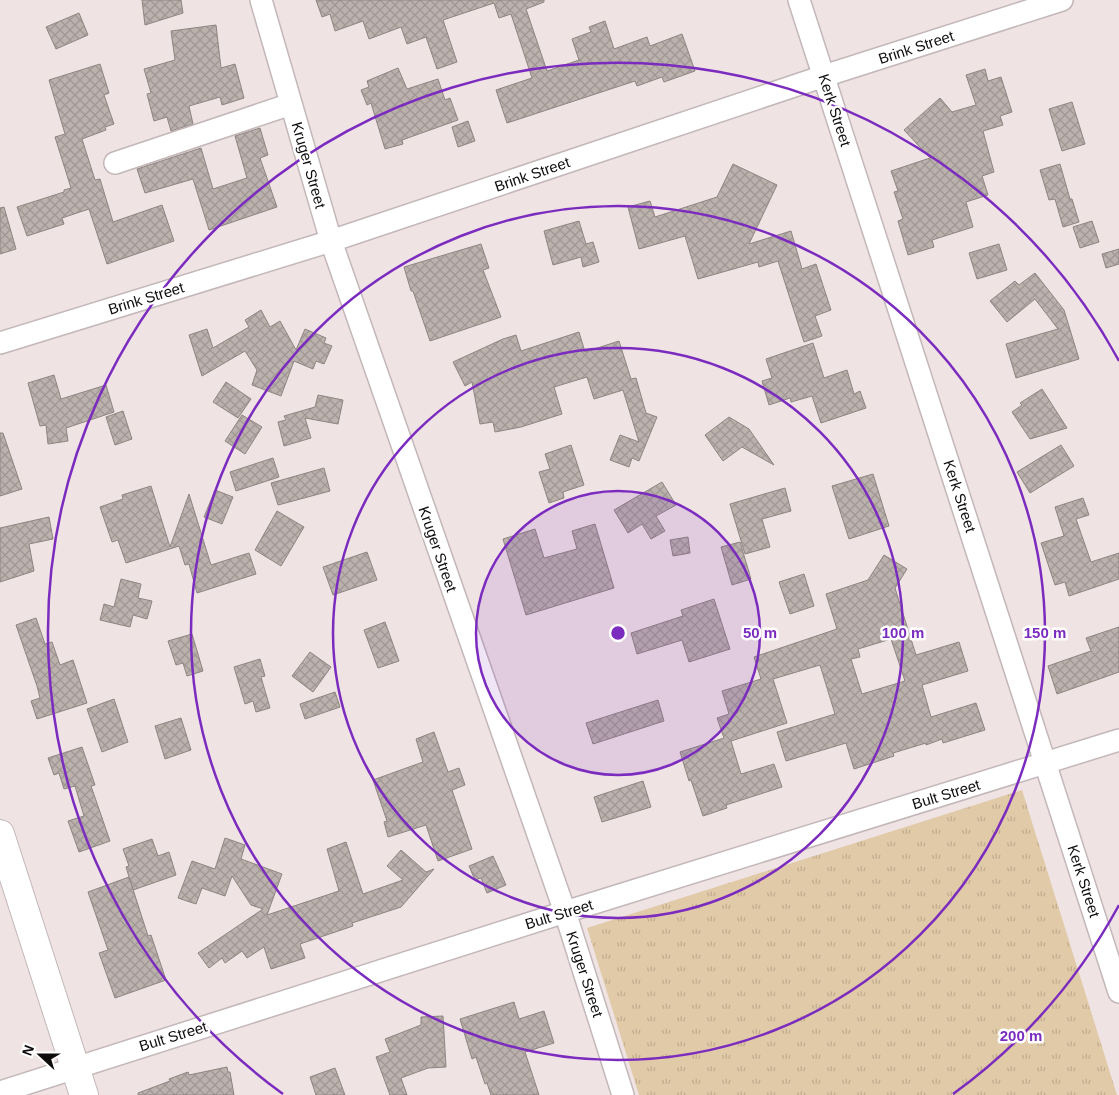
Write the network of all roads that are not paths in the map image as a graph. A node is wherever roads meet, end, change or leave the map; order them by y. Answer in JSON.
{"nodes":[{"id":1,"x":261,"y":0,"type":"edge"},
{"id":2,"x":799,"y":0,"type":"edge"},
{"id":3,"x":1062,"y":0,"type":"edge"},
{"id":4,"x":824,"y":76,"type":"junction"},
{"id":5,"x":291,"y":104,"type":"junction"},
{"id":6,"x":115,"y":163,"type":"dead end"},
{"id":7,"x":331,"y":241,"type":"junction"},
{"id":8,"x":0,"y":343,"type":"edge"},
{"id":9,"x":1119,"y":740,"type":"edge"},
{"id":10,"x":1046,"y":763,"type":"junction"},
{"id":11,"x":0,"y":834,"type":"edge"},
{"id":12,"x":565,"y":912,"type":"junction"},
{"id":13,"x":1119,"y":992,"type":"edge"},
{"id":14,"x":75,"y":1067,"type":"junction"},
{"id":15,"x":0,"y":1092,"type":"edge"},
{"id":16,"x":84,"y":1095,"type":"edge"},
{"id":17,"x":623,"y":1095,"type":"edge"}],
"edges":[{"from":1,"to":5,"type":"street","name":"Kruger Street"},
{"from":2,"to":4,"type":"street","name":"Kerk Street"},
{"from":3,"to":4,"type":"street","name":"Brink Street"},
{"from":4,"to":7,"type":"street","name":"Brink Street"},
{"from":4,"to":10,"type":"street","name":"Kerk Street"},
{"from":5,"to":6,"type":"street"},
{"from":5,"to":7,"type":"street","name":"Kruger Street"},
{"from":7,"to":8,"type":"street","name":"Brink Street"},
{"from":7,"to":12,"type":"street","name":"Kruger Street"},
{"from":9,"to":10,"type":"street","name":"Bult Street"},
{"from":10,"to":12,"type":"street","name":"Bult Street"},
{"from":10,"to":13,"type":"street","name":"Kerk Street"},
{"from":11,"to":14,"type":"street"},
{"from":12,"to":14,"type":"street","name":"Bult Street"},
{"from":12,"to":17,"type":"street","name":"Kruger Street"},
{"from":14,"to":15,"type":"street","name":"Bult Street"},
{"from":14,"to":16,"type":"street"}]}
